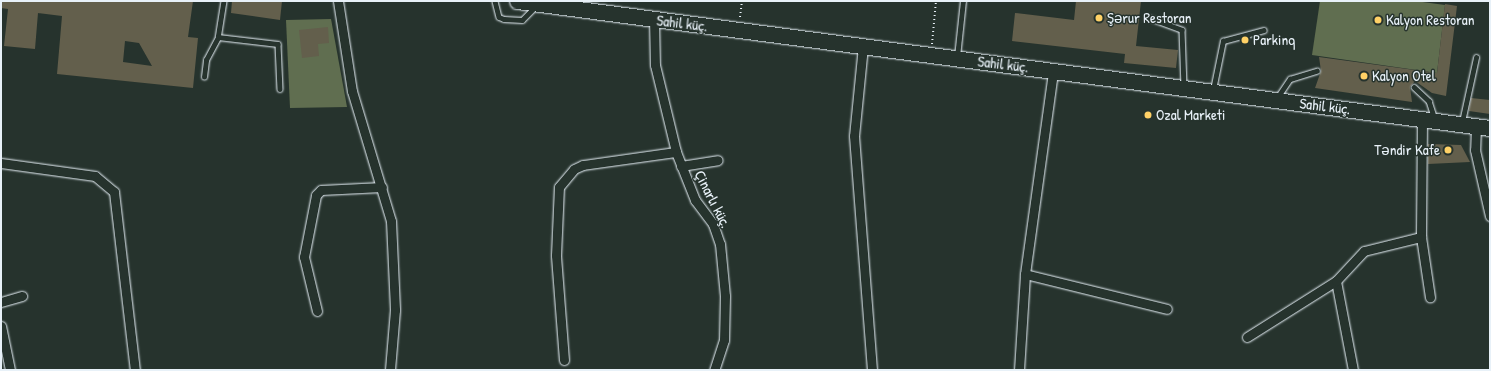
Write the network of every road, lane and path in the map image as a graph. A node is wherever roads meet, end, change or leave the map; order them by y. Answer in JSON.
{"nodes":[{"id":1,"x":224,"y":1,"type":"edge"},
{"id":2,"x":338,"y":1,"type":"edge"},
{"id":3,"x":495,"y":1,"type":"edge"},
{"id":4,"x":517,"y":1,"type":"edge"},
{"id":5,"x":742,"y":1,"type":"edge"},
{"id":6,"x":936,"y":1,"type":"edge"},
{"id":7,"x":962,"y":1,"type":"edge"},
{"id":8,"x":537,"y":4,"type":"junction"},
{"id":9,"x":1147,"y":17,"type":"dead end"},
{"id":10,"x":654,"y":19,"type":"junction"},
{"id":11,"x":738,"y":30,"type":"junction"},
{"id":12,"x":1264,"y":30,"type":"dead end"},
{"id":13,"x":218,"y":37,"type":"junction"},
{"id":14,"x":863,"y":46,"type":"junction"},
{"id":15,"x":931,"y":55,"type":"junction"},
{"id":16,"x":957,"y":58,"type":"junction"},
{"id":17,"x":1476,"y":58,"type":"dead end"},
{"id":18,"x":1054,"y":71,"type":"junction"},
{"id":19,"x":1317,"y":71,"type":"dead end"},
{"id":20,"x":204,"y":77,"type":"dead end"},
{"id":21,"x":1414,"y":87,"type":"dead end"},
{"id":22,"x":1184,"y":88,"type":"junction"},
{"id":23,"x":280,"y":89,"type":"dead end"},
{"id":24,"x":1213,"y":92,"type":"junction"},
{"id":25,"x":1276,"y":100,"type":"junction"},
{"id":26,"x":1429,"y":120,"type":"junction"},
{"id":27,"x":1476,"y":126,"type":"edge"},
{"id":28,"x":676,"y":152,"type":"junction"},
{"id":29,"x":718,"y":160,"type":"dead end"},
{"id":30,"x":1,"y":163,"type":"edge"},
{"id":31,"x":681,"y":166,"type":"junction"},
{"id":32,"x":382,"y":187,"type":"junction"},
{"id":33,"x":1490,"y":216,"type":"edge"},
{"id":34,"x":1421,"y":237,"type":"junction"},
{"id":35,"x":1025,"y":274,"type":"junction"},
{"id":36,"x":1336,"y":281,"type":"junction"},
{"id":37,"x":22,"y":296,"type":"dead end"},
{"id":38,"x":1430,"y":297,"type":"dead end"},
{"id":39,"x":1,"y":302,"type":"edge"},
{"id":40,"x":1167,"y":309,"type":"dead end"},
{"id":41,"x":317,"y":311,"type":"dead end"},
{"id":42,"x":1,"y":326,"type":"edge"},
{"id":43,"x":1247,"y":337,"type":"dead end"},
{"id":44,"x":564,"y":360,"type":"dead end"},
{"id":45,"x":10,"y":370,"type":"edge"},
{"id":46,"x":135,"y":370,"type":"edge"},
{"id":47,"x":390,"y":370,"type":"edge"},
{"id":48,"x":714,"y":370,"type":"edge"},
{"id":49,"x":872,"y":370,"type":"edge"},
{"id":50,"x":1020,"y":370,"type":"edge"},
{"id":51,"x":1353,"y":370,"type":"edge"}],
"edges":[{"from":1,"to":13,"type":"lane"},
{"from":2,"to":32,"type":"street"},
{"from":3,"to":8,"type":"lane"},
{"from":4,"to":8,"type":"main road","name":"Sahil küç."},
{"from":5,"to":11,"type":"path"},
{"from":6,"to":15,"type":"path"},
{"from":7,"to":16,"type":"lane"},
{"from":8,"to":10,"type":"main road","name":"Sahil küç."},
{"from":9,"to":22,"type":"lane"},
{"from":10,"to":11,"type":"main road","name":"Sahil küç."},
{"from":10,"to":28,"type":"street","name":"Çinarlı küç."},
{"from":11,"to":14,"type":"main road","name":"Sahil küç."},
{"from":12,"to":24,"type":"lane"},
{"from":13,"to":20,"type":"lane"},
{"from":13,"to":23,"type":"lane"},
{"from":14,"to":15,"type":"main road","name":"Sahil küç."},
{"from":14,"to":49,"type":"street"},
{"from":15,"to":16,"type":"main road","name":"Sahil küç."},
{"from":16,"to":18,"type":"main road","name":"Sahil küç."},
{"from":17,"to":27,"type":"lane"},
{"from":18,"to":22,"type":"main road","name":"Sahil küç."},
{"from":18,"to":35,"type":"street"},
{"from":19,"to":25,"type":"lane"},
{"from":21,"to":26,"type":"lane"},
{"from":22,"to":24,"type":"main road","name":"Sahil küç."},
{"from":24,"to":25,"type":"main road","name":"Sahil küç."},
{"from":25,"to":26,"type":"main road","name":"Sahil küç."},
{"from":26,"to":27,"type":"main road","name":"Sahil küç."},
{"from":26,"to":34,"type":"street"},
{"from":27,"to":33,"type":"street"},
{"from":28,"to":31,"type":"street","name":"Çinarlı küç."},
{"from":28,"to":44,"type":"street"},
{"from":29,"to":31,"type":"street"},
{"from":30,"to":46,"type":"street"},
{"from":31,"to":48,"type":"street","name":"Çinarlı küç."},
{"from":32,"to":41,"type":"street"},
{"from":32,"to":47,"type":"street"},
{"from":34,"to":36,"type":"street"},
{"from":34,"to":38,"type":"street"},
{"from":35,"to":40,"type":"street"},
{"from":35,"to":50,"type":"street"},
{"from":36,"to":43,"type":"street"},
{"from":36,"to":51,"type":"street"},
{"from":37,"to":39,"type":"street"},
{"from":42,"to":45,"type":"street"}]}
